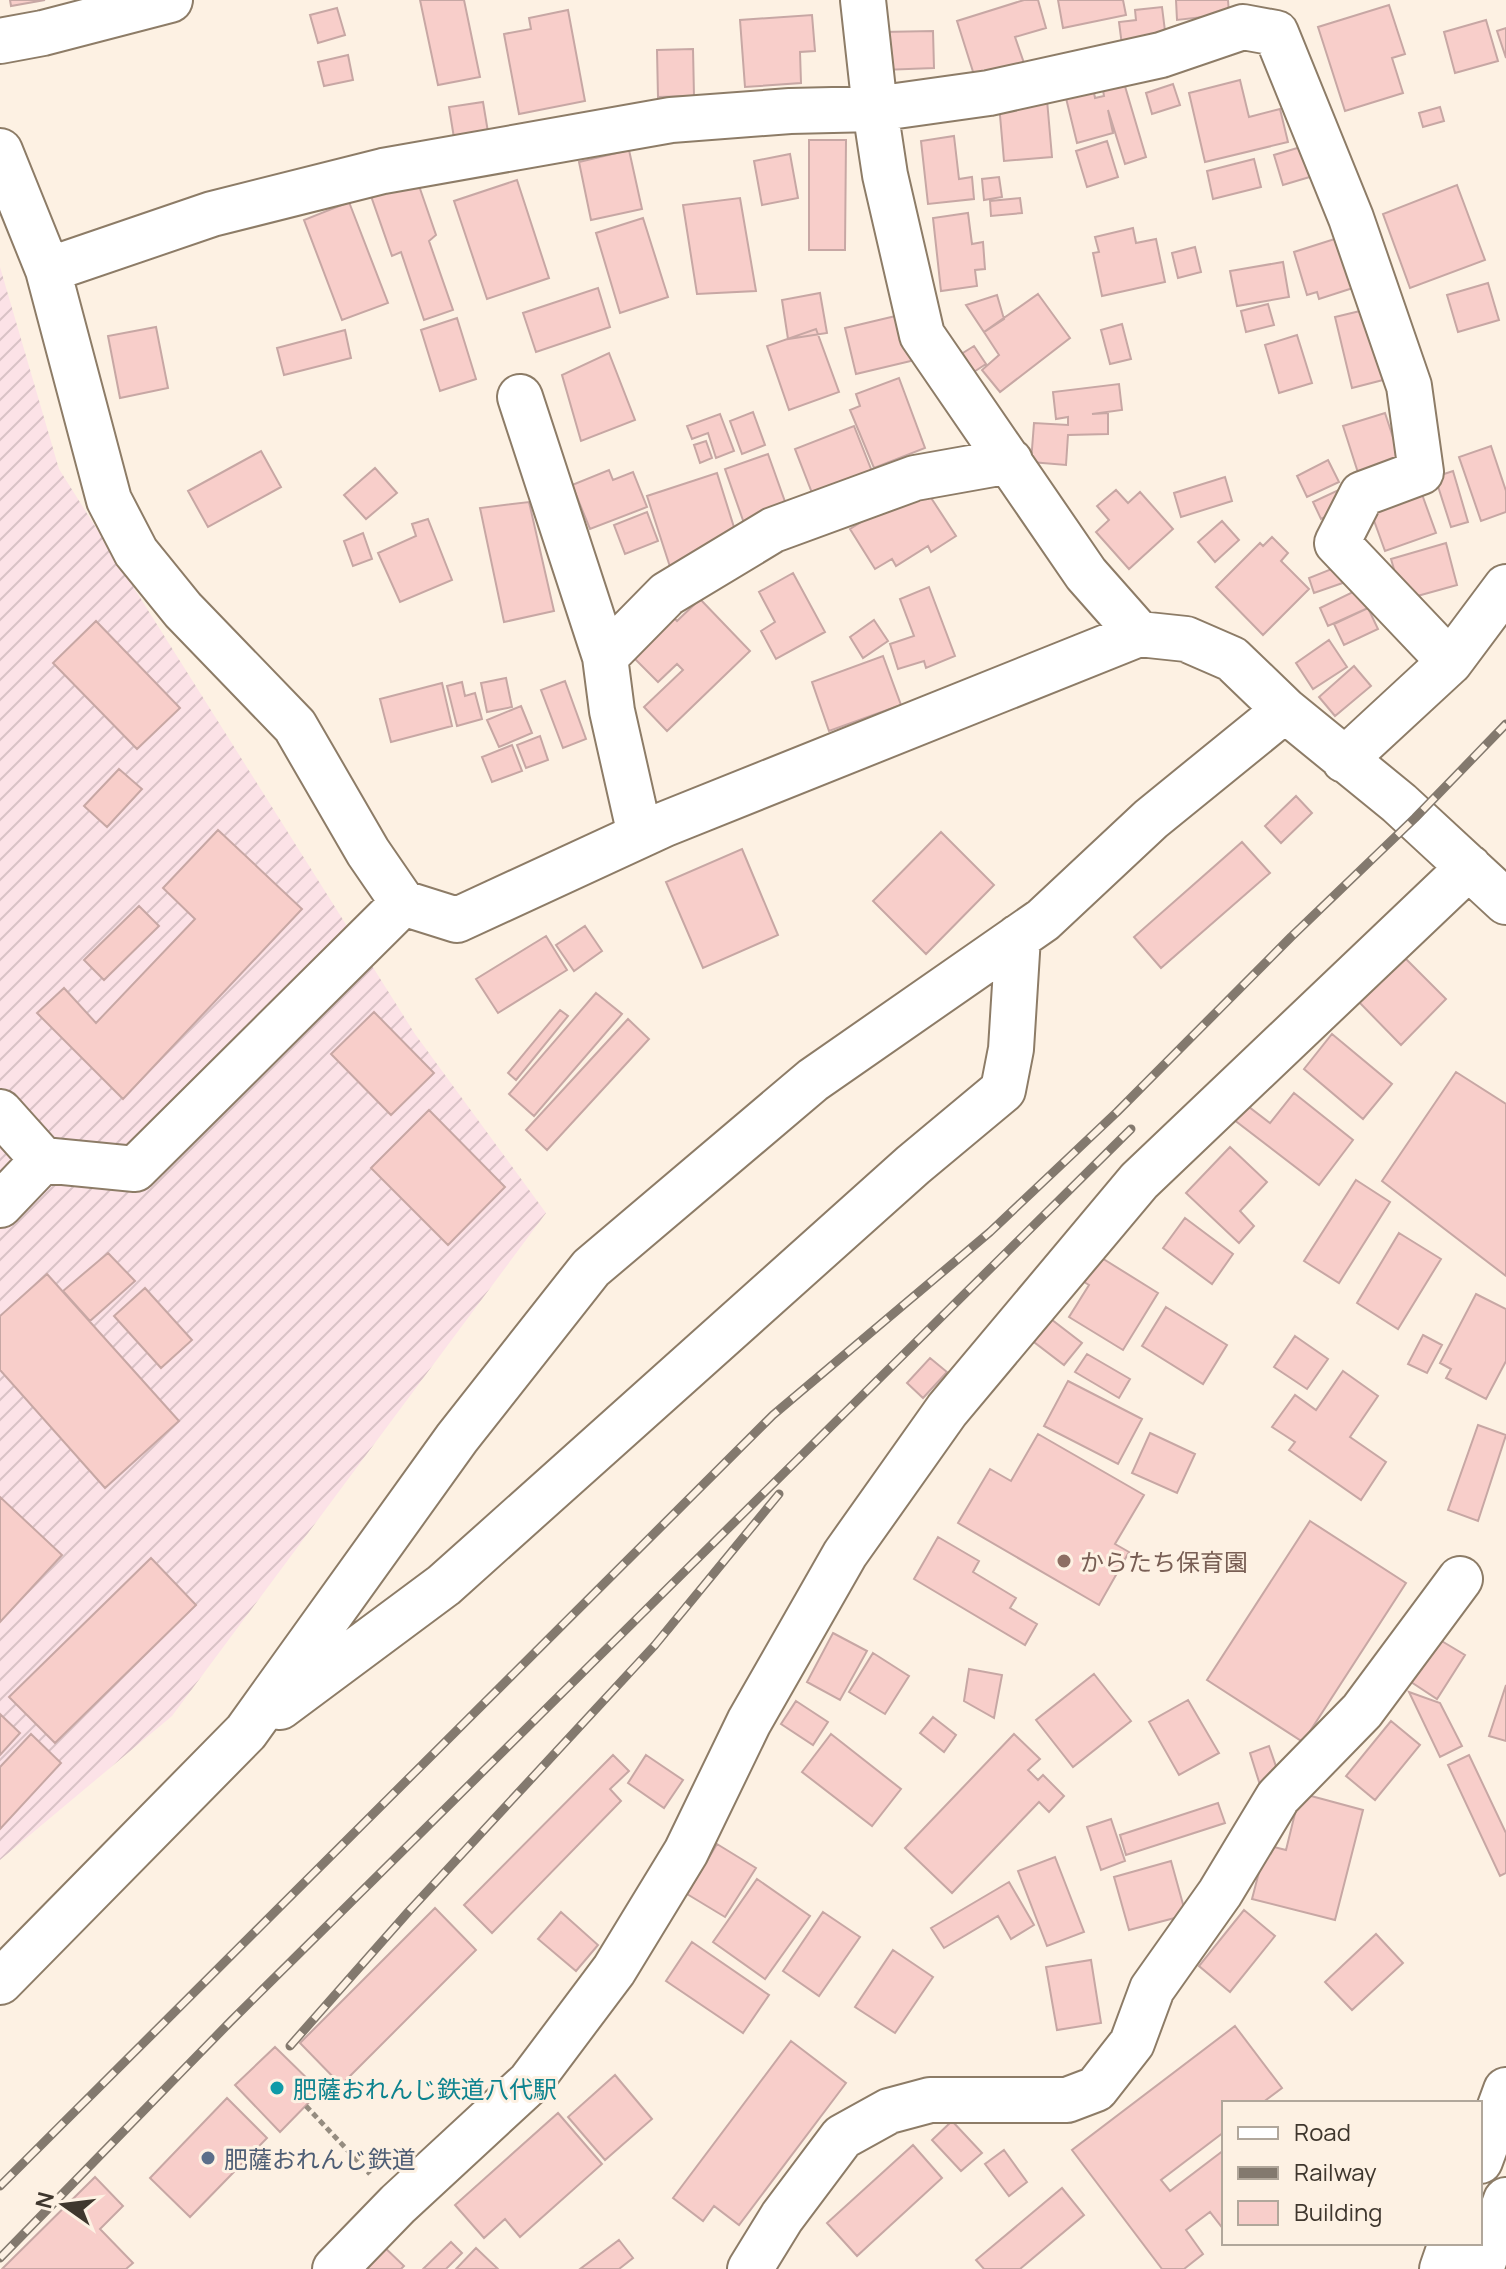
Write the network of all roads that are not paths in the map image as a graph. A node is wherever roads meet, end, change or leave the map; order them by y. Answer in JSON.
{"nodes":[{"id":1,"x":167,"y":0,"type":"edge"},
{"id":2,"x":863,"y":0,"type":"edge"},
{"id":3,"x":1277,"y":16,"type":"edge"},
{"id":4,"x":0,"y":41,"type":"edge"},
{"id":5,"x":875,"y":109,"type":"junction"},
{"id":6,"x":0,"y":151,"type":"edge"},
{"id":7,"x":48,"y":270,"type":"junction"},
{"id":8,"x":520,"y":397,"type":"dead end"},
{"id":9,"x":1010,"y":461,"type":"junction"},
{"id":10,"x":1506,"y":587,"type":"edge"},
{"id":11,"x":1139,"y":634,"type":"junction"},
{"id":12,"x":605,"y":657,"type":"junction"},
{"id":13,"x":1450,"y":662,"type":"junction"},
{"id":14,"x":1285,"y":710,"type":"junction"},
{"id":15,"x":1344,"y":760,"type":"junction"},
{"id":16,"x":640,"y":835,"type":"junction"},
{"id":17,"x":1469,"y":867,"type":"junction"},
{"id":18,"x":1506,"y":902,"type":"edge"},
{"id":19,"x":403,"y":903,"type":"junction"},
{"id":20,"x":1018,"y":937,"type":"junction"},
{"id":21,"x":0,"y":1112,"type":"edge"},
{"id":22,"x":43,"y":1160,"type":"junction"},
{"id":23,"x":0,"y":1205,"type":"edge"},
{"id":24,"x":1460,"y":1579,"type":"dead end"},
{"id":25,"x":246,"y":1732,"type":"junction"},
{"id":26,"x":0,"y":1982,"type":"edge"},
{"id":27,"x":1506,"y":2090,"type":"edge"},
{"id":28,"x":1482,"y":2156,"type":"edge"},
{"id":29,"x":1506,"y":2200,"type":"edge"},
{"id":30,"x":1450,"y":2245,"type":"edge"},
{"id":31,"x":335,"y":2269,"type":"edge"},
{"id":32,"x":750,"y":2269,"type":"edge"},
{"id":33,"x":1442,"y":2269,"type":"edge"},
{"id":34,"x":1481,"y":2269,"type":"edge"}],
"edges":[{"from":1,"to":4,"type":"main road"},
{"from":2,"to":5,"type":"main road"},
{"from":3,"to":5,"type":"main road"},
{"from":3,"to":13,"type":"main road"},
{"from":5,"to":7,"type":"main road"},
{"from":5,"to":9,"type":"main road"},
{"from":6,"to":7,"type":"main road"},
{"from":7,"to":19,"type":"main road"},
{"from":8,"to":12,"type":"main road"},
{"from":9,"to":11,"type":"main road"},
{"from":9,"to":12,"type":"main road"},
{"from":10,"to":13,"type":"main road"},
{"from":11,"to":14,"type":"main road"},
{"from":11,"to":16,"type":"main road"},
{"from":12,"to":16,"type":"main road"},
{"from":13,"to":15,"type":"main road"},
{"from":14,"to":15,"type":"main road"},
{"from":14,"to":20,"type":"main road"},
{"from":15,"to":17,"type":"main road"},
{"from":16,"to":19,"type":"main road"},
{"from":17,"to":18,"type":"main road"},
{"from":17,"to":31,"type":"main road"},
{"from":19,"to":22,"type":"main road"},
{"from":20,"to":25,"type":"main road"},
{"from":20,"to":25,"type":"main road"},
{"from":21,"to":22,"type":"main road"},
{"from":22,"to":23,"type":"main road"},
{"from":24,"to":32,"type":"main road"},
{"from":25,"to":26,"type":"main road"},
{"from":27,"to":28,"type":"main road"},
{"from":29,"to":34,"type":"main road"},
{"from":30,"to":33,"type":"main road"}]}
